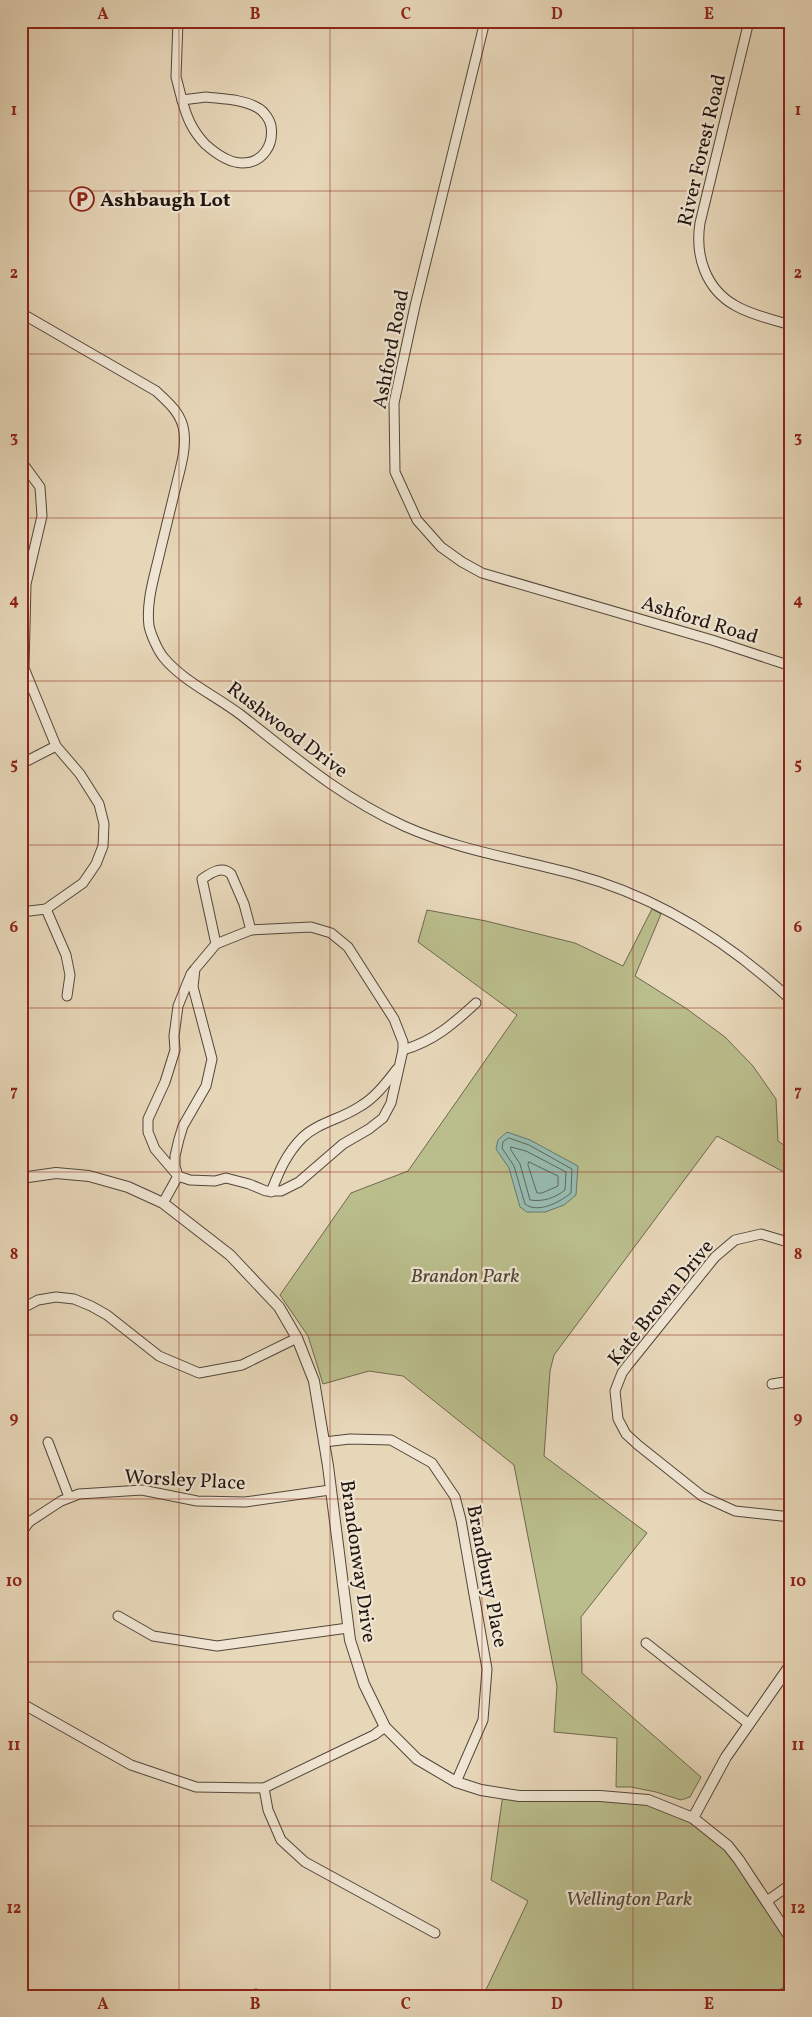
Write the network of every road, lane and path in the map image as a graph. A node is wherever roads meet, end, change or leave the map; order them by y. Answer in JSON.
{"nodes":[{"id":1,"x":178,"y":21,"type":"edge"},
{"id":2,"x":485,"y":21,"type":"edge"},
{"id":3,"x":749,"y":21,"type":"edge"},
{"id":4,"x":182,"y":100,"type":"junction"},
{"id":5,"x":21,"y":313,"type":"edge"},
{"id":6,"x":791,"y":325,"type":"edge"},
{"id":7,"x":21,"y":461,"type":"edge"},
{"id":8,"x":791,"y":666,"type":"edge"},
{"id":9,"x":56,"y":746,"type":"junction"},
{"id":10,"x":21,"y":764,"type":"edge"},
{"id":11,"x":46,"y":908,"type":"junction"},
{"id":12,"x":21,"y":912,"type":"edge"},
{"id":13,"x":251,"y":930,"type":"junction"},
{"id":14,"x":216,"y":944,"type":"junction"},
{"id":15,"x":195,"y":968,"type":"junction"},
{"id":16,"x":67,"y":996,"type":"dead end"},
{"id":17,"x":791,"y":1000,"type":"edge"},
{"id":18,"x":476,"y":1003,"type":"dead end"},
{"id":19,"x":403,"y":1050,"type":"junction"},
{"id":20,"x":400,"y":1065,"type":"junction"},
{"id":21,"x":178,"y":1176,"type":"junction"},
{"id":22,"x":21,"y":1178,"type":"edge"},
{"id":23,"x":271,"y":1192,"type":"junction"},
{"id":24,"x":163,"y":1203,"type":"junction"},
{"id":25,"x":791,"y":1243,"type":"edge"},
{"id":26,"x":21,"y":1309,"type":"edge"},
{"id":27,"x":297,"y":1338,"type":"junction"},
{"id":28,"x":791,"y":1381,"type":"edge"},
{"id":29,"x":772,"y":1384,"type":"dead end"},
{"id":30,"x":48,"y":1442,"type":"dead end"},
{"id":31,"x":324,"y":1442,"type":"junction"},
{"id":32,"x":330,"y":1490,"type":"junction"},
{"id":33,"x":69,"y":1497,"type":"junction"},
{"id":34,"x":791,"y":1517,"type":"edge"},
{"id":35,"x":21,"y":1532,"type":"edge"},
{"id":36,"x":118,"y":1616,"type":"dead end"},
{"id":37,"x":348,"y":1628,"type":"junction"},
{"id":38,"x":646,"y":1643,"type":"dead end"},
{"id":39,"x":791,"y":1664,"type":"edge"},
{"id":40,"x":21,"y":1703,"type":"edge"},
{"id":41,"x":749,"y":1724,"type":"junction"},
{"id":42,"x":385,"y":1728,"type":"junction"},
{"id":43,"x":456,"y":1782,"type":"junction"},
{"id":44,"x":264,"y":1788,"type":"junction"},
{"id":45,"x":693,"y":1818,"type":"junction"},
{"id":46,"x":791,"y":1884,"type":"edge"},
{"id":47,"x":767,"y":1901,"type":"junction"},
{"id":48,"x":435,"y":1934,"type":"dead end"},
{"id":49,"x":791,"y":1939,"type":"edge"},
{"id":50,"x":250,"y":1996,"type":"edge"},
{"id":51,"x":261,"y":1996,"type":"edge"}],
"edges":[{"from":1,"to":4,"type":"street"},
{"from":2,"to":8,"type":"street","name":"Ashford Road"},
{"from":3,"to":6,"type":"street","name":"River Forest Road"},
{"from":4,"to":4,"type":"street"},
{"from":5,"to":17,"type":"street","name":"Rushwood Drive"},
{"from":7,"to":9,"type":"street"},
{"from":9,"to":10,"type":"street"},
{"from":9,"to":11,"type":"street"},
{"from":11,"to":12,"type":"street"},
{"from":11,"to":16,"type":"street"},
{"from":13,"to":14,"type":"street"},
{"from":13,"to":14,"type":"street"},
{"from":13,"to":19,"type":"street"},
{"from":14,"to":15,"type":"street"},
{"from":15,"to":21,"type":"street"},
{"from":15,"to":21,"type":"street"},
{"from":18,"to":19,"type":"street"},
{"from":19,"to":20,"type":"street"},
{"from":20,"to":23,"type":"street"},
{"from":20,"to":23,"type":"street"},
{"from":21,"to":23,"type":"street"},
{"from":21,"to":24,"type":"street"},
{"from":22,"to":24,"type":"street","name":"Brandonway Drive"},
{"from":24,"to":27,"type":"street","name":"Brandonway Drive"},
{"from":25,"to":34,"type":"street","name":"Kate Brown Drive"},
{"from":26,"to":27,"type":"street"},
{"from":27,"to":31,"type":"street","name":"Brandonway Drive"},
{"from":28,"to":29,"type":"street"},
{"from":30,"to":33,"type":"street"},
{"from":31,"to":32,"type":"street","name":"Brandonway Drive"},
{"from":31,"to":43,"type":"street","name":"Brandbury Place"},
{"from":32,"to":33,"type":"street","name":"Worsley Place"},
{"from":32,"to":37,"type":"street","name":"Brandonway Drive"},
{"from":33,"to":35,"type":"street","name":"Worsley Place"},
{"from":36,"to":37,"type":"street"},
{"from":37,"to":42,"type":"street","name":"Brandonway Drive"},
{"from":38,"to":41,"type":"street"},
{"from":39,"to":41,"type":"street"},
{"from":40,"to":44,"type":"street"},
{"from":41,"to":45,"type":"street"},
{"from":42,"to":43,"type":"street","name":"Brandonway Drive"},
{"from":42,"to":44,"type":"street"},
{"from":43,"to":45,"type":"street","name":"Brandonway Drive"},
{"from":44,"to":48,"type":"street"},
{"from":45,"to":47,"type":"street","name":"Brandonway Drive"},
{"from":46,"to":47,"type":"street"},
{"from":47,"to":49,"type":"street","name":"Brandonway Drive"},
{"from":50,"to":51,"type":"street"}]}
